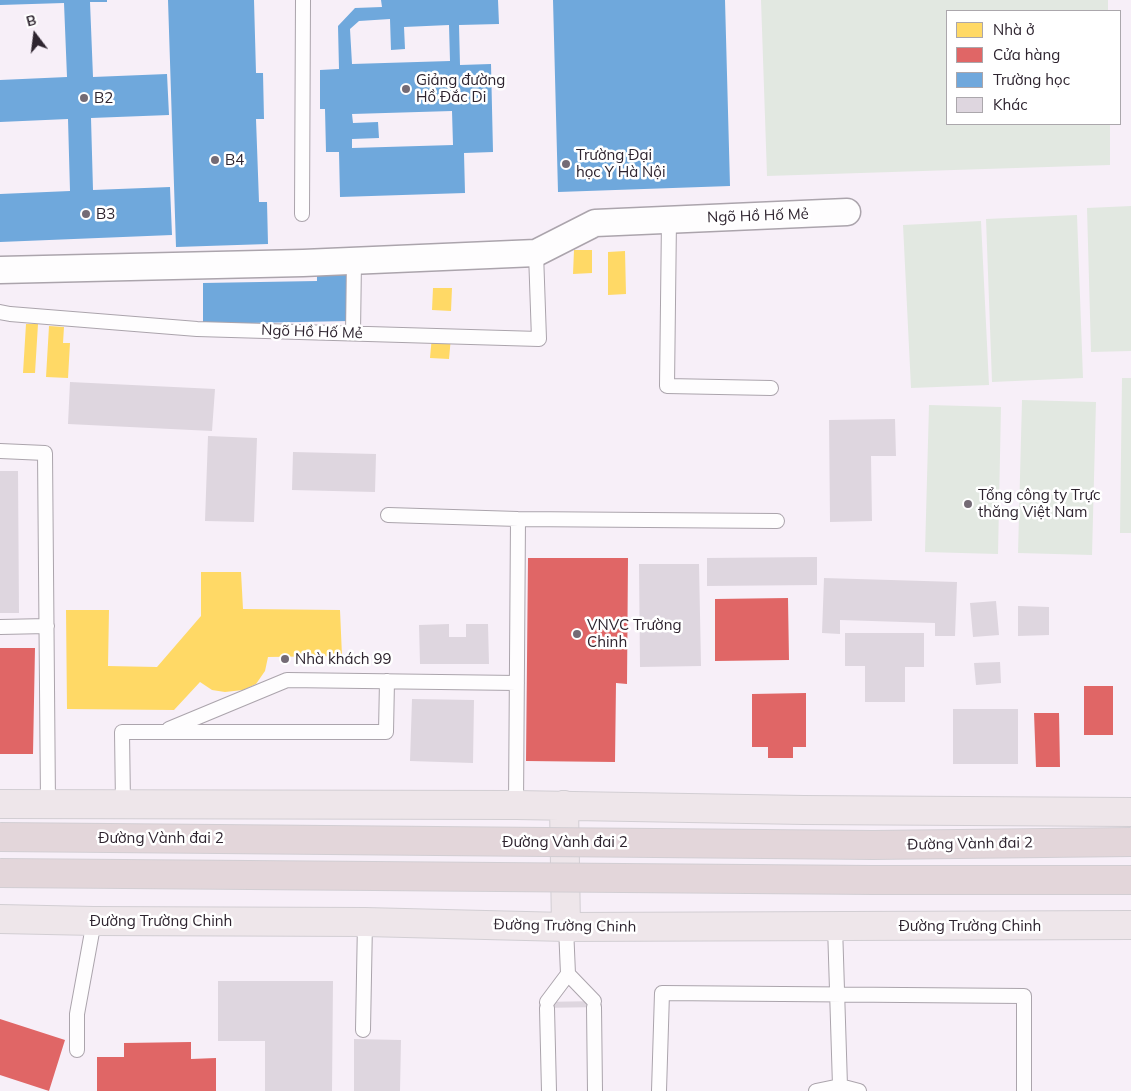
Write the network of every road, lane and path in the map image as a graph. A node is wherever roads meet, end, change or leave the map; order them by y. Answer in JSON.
{"nodes":[{"id":1,"x":304,"y":0,"type":"edge"},
{"id":2,"x":847,"y":212,"type":"dead end"},
{"id":3,"x":302,"y":214,"type":"dead end"},
{"id":4,"x":669,"y":219,"type":"junction"},
{"id":5,"x":536,"y":253,"type":"junction"},
{"id":6,"x":354,"y":261,"type":"junction"},
{"id":7,"x":0,"y":270,"type":"edge"},
{"id":8,"x":0,"y":312,"type":"edge"},
{"id":9,"x":353,"y":333,"type":"junction"},
{"id":10,"x":771,"y":388,"type":"dead end"},
{"id":11,"x":0,"y":451,"type":"edge"},
{"id":12,"x":388,"y":515,"type":"dead end"},
{"id":13,"x":518,"y":519,"type":"junction"},
{"id":14,"x":777,"y":521,"type":"dead end"},
{"id":15,"x":0,"y":626,"type":"edge"},
{"id":16,"x":46,"y":626,"type":"junction"},
{"id":17,"x":388,"y":681,"type":"junction"},
{"id":18,"x":517,"y":684,"type":"junction"},
{"id":19,"x":161,"y":732,"type":"junction"},
{"id":20,"x":0,"y":804,"type":"edge"},
{"id":21,"x":48,"y":804,"type":"junction"},
{"id":22,"x":123,"y":804,"type":"junction"},
{"id":23,"x":516,"y":805,"type":"junction"},
{"id":24,"x":564,"y":805,"type":"junction"},
{"id":25,"x":1131,"y":812,"type":"edge"},
{"id":26,"x":0,"y":837,"type":"edge"},
{"id":27,"x":1131,"y":842,"type":"edge"},
{"id":28,"x":0,"y":873,"type":"edge"},
{"id":29,"x":1131,"y":880,"type":"edge"},
{"id":30,"x":0,"y":919,"type":"edge"},
{"id":31,"x":94,"y":921,"type":"junction"},
{"id":32,"x":365,"y":922,"type":"junction"},
{"id":33,"x":1131,"y":925,"type":"edge"},
{"id":34,"x":835,"y":926,"type":"junction"},
{"id":35,"x":566,"y":927,"type":"junction"},
{"id":36,"x":568,"y":974,"type":"junction"},
{"id":37,"x":837,"y":995,"type":"junction"},
{"id":38,"x":363,"y":1030,"type":"dead end"},
{"id":39,"x":77,"y":1050,"type":"dead end"},
{"id":40,"x":840,"y":1086,"type":"junction"},
{"id":41,"x":548,"y":1091,"type":"edge"},
{"id":42,"x":595,"y":1091,"type":"edge"},
{"id":43,"x":659,"y":1091,"type":"edge"},
{"id":44,"x":816,"y":1091,"type":"edge"},
{"id":45,"x":859,"y":1091,"type":"edge"},
{"id":46,"x":1024,"y":1091,"type":"edge"}],
"edges":[{"from":1,"to":3,"type":"lane"},
{"from":2,"to":4,"type":"street","name":"Ngõ Hồ Hố Mẻ"},
{"from":4,"to":5,"type":"street","name":"Ngõ Hồ Hố Mẻ"},
{"from":4,"to":10,"type":"lane"},
{"from":5,"to":6,"type":"street","name":"Ngõ Hồ Hố Mẻ"},
{"from":5,"to":9,"type":"lane","name":"Ngõ Hồ Hố Mẻ"},
{"from":6,"to":7,"type":"street","name":"Ngõ Hồ Hố Mẻ"},
{"from":6,"to":9,"type":"lane"},
{"from":8,"to":9,"type":"lane","name":"Ngõ Hồ Hố Mẻ"},
{"from":11,"to":16,"type":"lane"},
{"from":12,"to":13,"type":"lane"},
{"from":13,"to":14,"type":"lane"},
{"from":13,"to":18,"type":"lane"},
{"from":15,"to":16,"type":"lane"},
{"from":16,"to":21,"type":"lane"},
{"from":17,"to":18,"type":"lane"},
{"from":17,"to":19,"type":"lane"},
{"from":17,"to":19,"type":"lane"},
{"from":18,"to":23,"type":"lane"},
{"from":19,"to":22,"type":"lane"},
{"from":20,"to":21,"type":"main road"},
{"from":21,"to":22,"type":"main road"},
{"from":22,"to":23,"type":"main road"},
{"from":23,"to":24,"type":"main road"},
{"from":24,"to":25,"type":"main road"},
{"from":24,"to":35,"type":"main road"},
{"from":26,"to":27,"type":"highway","name":"Đường Vành đai 2","bridge":true},
{"from":28,"to":29,"type":"highway","bridge":true},
{"from":30,"to":31,"type":"main road","name":"Đường Trường Chinh"},
{"from":31,"to":32,"type":"main road","name":"Đường Trường Chinh"},
{"from":31,"to":39,"type":"lane"},
{"from":32,"to":35,"type":"main road","name":"Đường Trường Chinh"},
{"from":32,"to":38,"type":"lane"},
{"from":33,"to":34,"type":"main road","name":"Đường Trường Chinh"},
{"from":34,"to":35,"type":"main road","name":"Đường Trường Chinh"},
{"from":34,"to":37,"type":"lane"},
{"from":35,"to":36,"type":"lane"},
{"from":36,"to":41,"type":"lane"},
{"from":36,"to":42,"type":"lane"},
{"from":37,"to":40,"type":"lane"},
{"from":37,"to":43,"type":"lane"},
{"from":37,"to":46,"type":"lane"},
{"from":40,"to":44,"type":"lane"},
{"from":40,"to":45,"type":"lane"}]}
